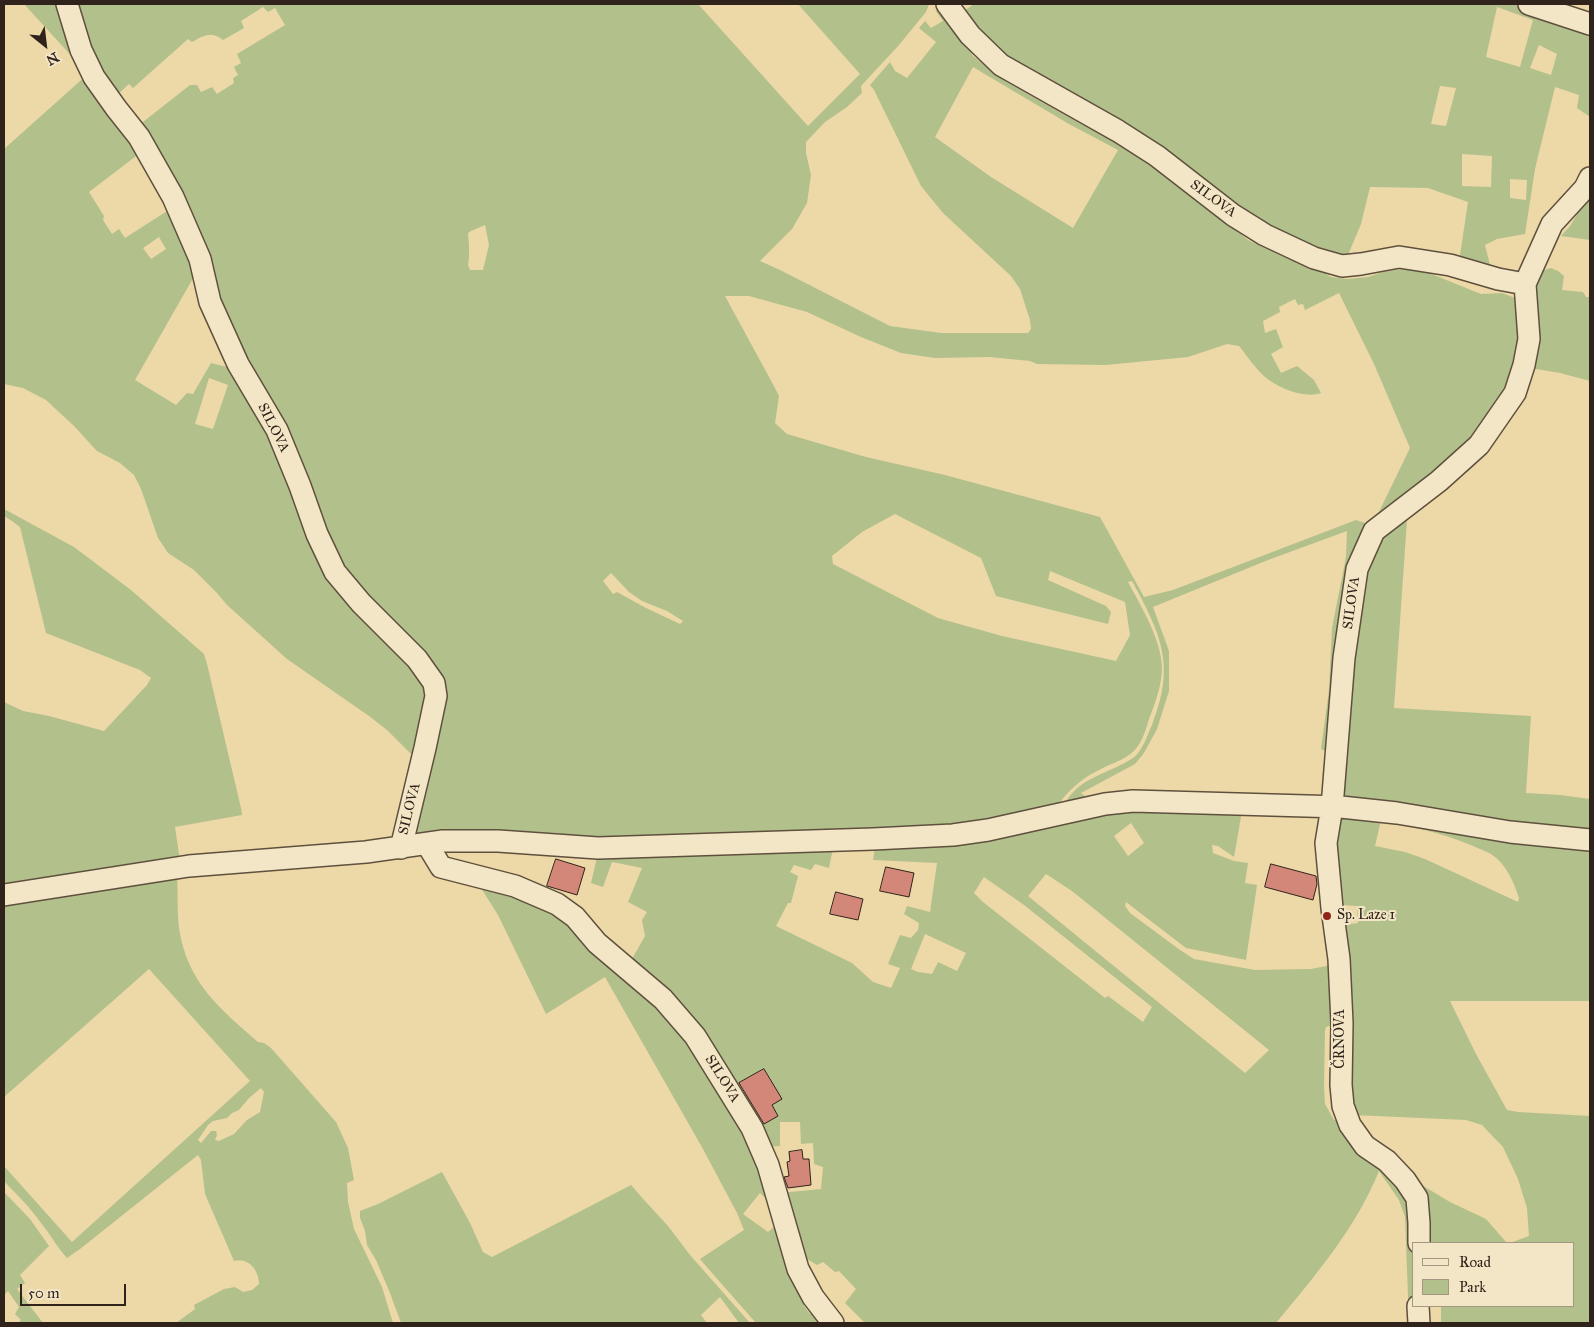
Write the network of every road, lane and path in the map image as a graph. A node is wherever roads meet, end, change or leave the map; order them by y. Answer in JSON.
{"nodes":[{"id":1,"x":67,"y":4,"type":"edge"},
{"id":2,"x":947,"y":4,"type":"edge"},
{"id":3,"x":1529,"y":4,"type":"edge"},
{"id":4,"x":1590,"y":24,"type":"edge"},
{"id":5,"x":1590,"y":178,"type":"edge"},
{"id":6,"x":1525,"y":284,"type":"junction"},
{"id":7,"x":1332,"y":807,"type":"junction"},
{"id":8,"x":1590,"y":840,"type":"edge"},
{"id":9,"x":427,"y":844,"type":"junction"},
{"id":10,"x":400,"y":848,"type":"junction"},
{"id":11,"x":4,"y":895,"type":"edge"},
{"id":12,"x":1419,"y":1242,"type":"edge"},
{"id":13,"x":1418,"y":1307,"type":"edge"},
{"id":14,"x":833,"y":1323,"type":"edge"},
{"id":15,"x":1419,"y":1323,"type":"edge"}],
"edges":[{"from":1,"to":10,"type":"street","name":"SILOVA"},
{"from":2,"to":6,"type":"street","name":"SILOVA"},
{"from":3,"to":4,"type":"street"},
{"from":5,"to":6,"type":"street","name":"SILOVA"},
{"from":6,"to":7,"type":"street","name":"SILOVA"},
{"from":7,"to":8,"type":"street"},
{"from":7,"to":9,"type":"street"},
{"from":7,"to":12,"type":"street","name":"ČRNOVA"},
{"from":9,"to":10,"type":"street"},
{"from":9,"to":14,"type":"street","name":"SILOVA"},
{"from":10,"to":11,"type":"street"},
{"from":13,"to":15,"type":"street"}]}
